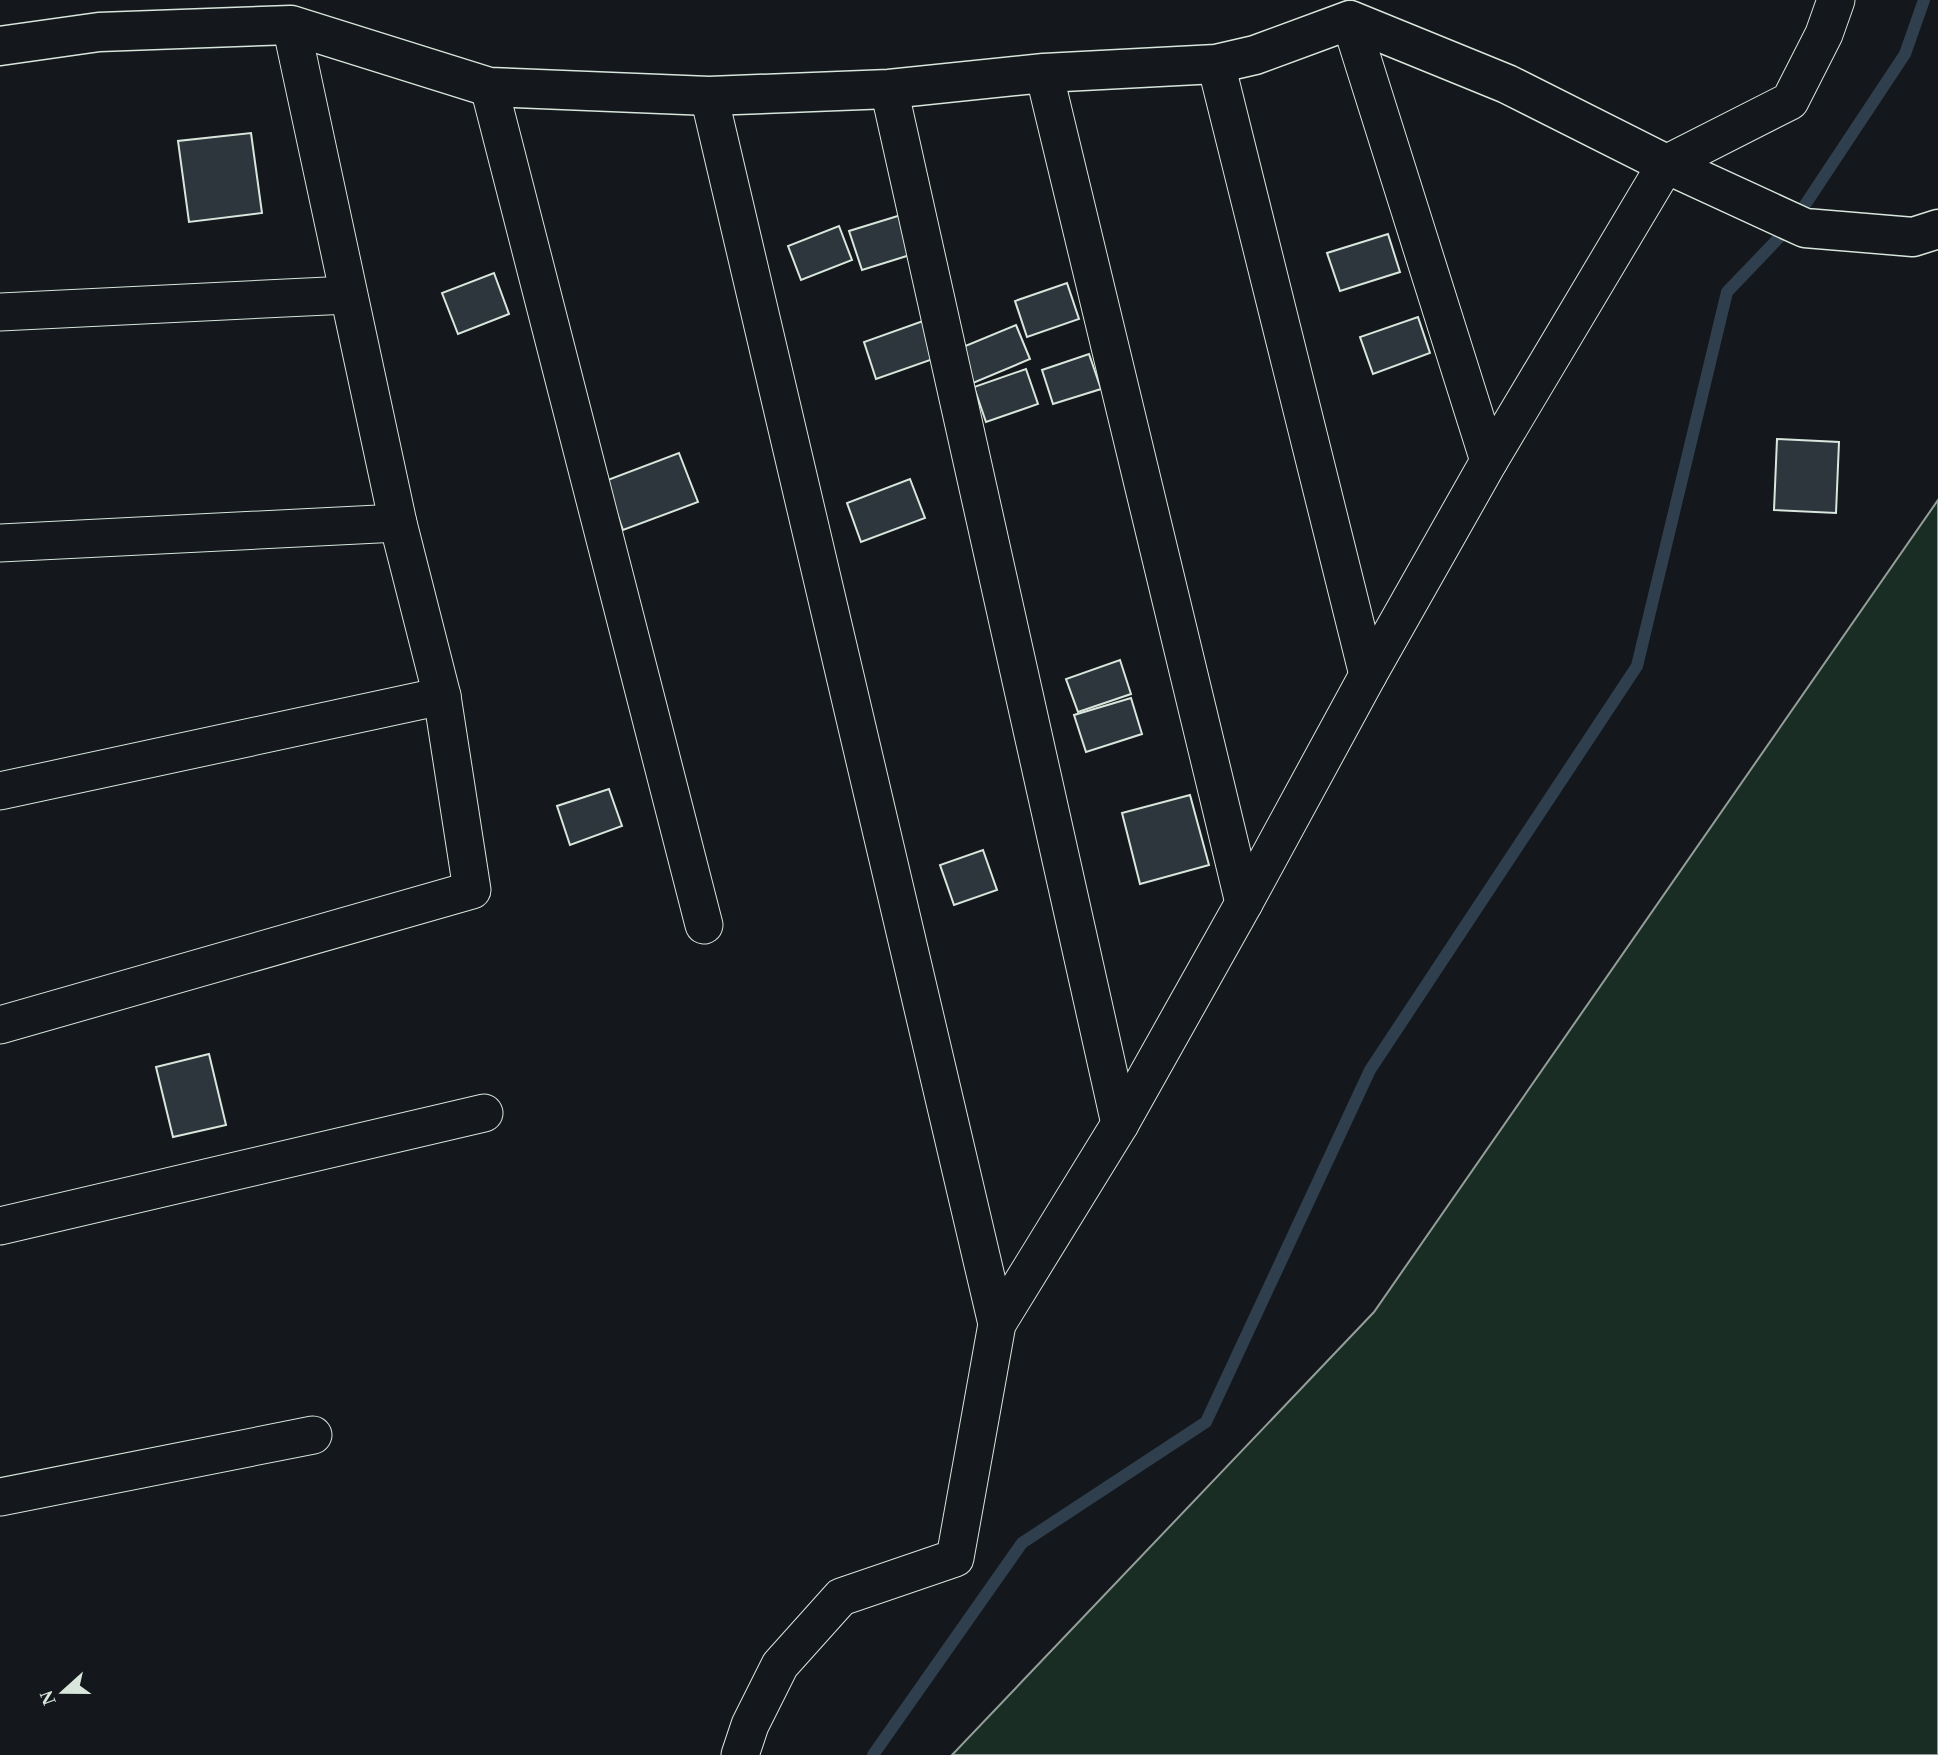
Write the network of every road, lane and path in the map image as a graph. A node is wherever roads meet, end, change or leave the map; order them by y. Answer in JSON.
{"nodes":[{"id":1,"x":1836,"y":0,"type":"edge"},
{"id":2,"x":1348,"y":10,"type":"edge"},
{"id":3,"x":291,"y":25,"type":"junction"},
{"id":4,"x":0,"y":46,"type":"edge"},
{"id":5,"x":1216,"y":64,"type":"junction"},
{"id":6,"x":1044,"y":73,"type":"junction"},
{"id":7,"x":489,"y":87,"type":"junction"},
{"id":8,"x":888,"y":89,"type":"junction"},
{"id":9,"x":709,"y":96,"type":"junction"},
{"id":10,"x":1666,"y":164,"type":"junction"},
{"id":11,"x":1938,"y":229,"type":"edge"},
{"id":12,"x":348,"y":295,"type":"junction"},
{"id":13,"x":0,"y":312,"type":"edge"},
{"id":14,"x":1489,"y":461,"type":"junction"},
{"id":15,"x":398,"y":523,"type":"junction"},
{"id":16,"x":0,"y":543,"type":"edge"},
{"id":17,"x":1368,"y":675,"type":"junction"},
{"id":18,"x":442,"y":696,"type":"junction"},
{"id":19,"x":0,"y":790,"type":"edge"},
{"id":20,"x":1244,"y":903,"type":"junction"},
{"id":21,"x":704,"y":925,"type":"dead end"},
{"id":22,"x":0,"y":1025,"type":"edge"},
{"id":23,"x":484,"y":1113,"type":"dead end"},
{"id":24,"x":1120,"y":1124,"type":"junction"},
{"id":25,"x":0,"y":1226,"type":"edge"},
{"id":26,"x":996,"y":1324,"type":"junction"},
{"id":27,"x":313,"y":1435,"type":"dead end"},
{"id":28,"x":0,"y":1497,"type":"edge"},
{"id":29,"x":740,"y":1755,"type":"edge"}],
"edges":[{"from":1,"to":10,"type":"street"},
{"from":2,"to":5,"type":"street"},
{"from":2,"to":10,"type":"street"},
{"from":2,"to":14,"type":"street"},
{"from":3,"to":4,"type":"street"},
{"from":3,"to":7,"type":"street"},
{"from":3,"to":12,"type":"street"},
{"from":5,"to":6,"type":"street"},
{"from":5,"to":17,"type":"street"},
{"from":6,"to":8,"type":"street"},
{"from":6,"to":20,"type":"street"},
{"from":7,"to":9,"type":"street"},
{"from":7,"to":21,"type":"street"},
{"from":8,"to":9,"type":"street"},
{"from":8,"to":24,"type":"street"},
{"from":9,"to":26,"type":"street"},
{"from":10,"to":11,"type":"street"},
{"from":10,"to":14,"type":"street"},
{"from":12,"to":13,"type":"street"},
{"from":12,"to":15,"type":"street"},
{"from":14,"to":17,"type":"street"},
{"from":15,"to":16,"type":"street"},
{"from":15,"to":18,"type":"street"},
{"from":17,"to":20,"type":"street"},
{"from":18,"to":19,"type":"street"},
{"from":18,"to":22,"type":"street"},
{"from":20,"to":24,"type":"street"},
{"from":23,"to":25,"type":"street"},
{"from":24,"to":26,"type":"street"},
{"from":26,"to":29,"type":"street"},
{"from":27,"to":28,"type":"street"}]}
